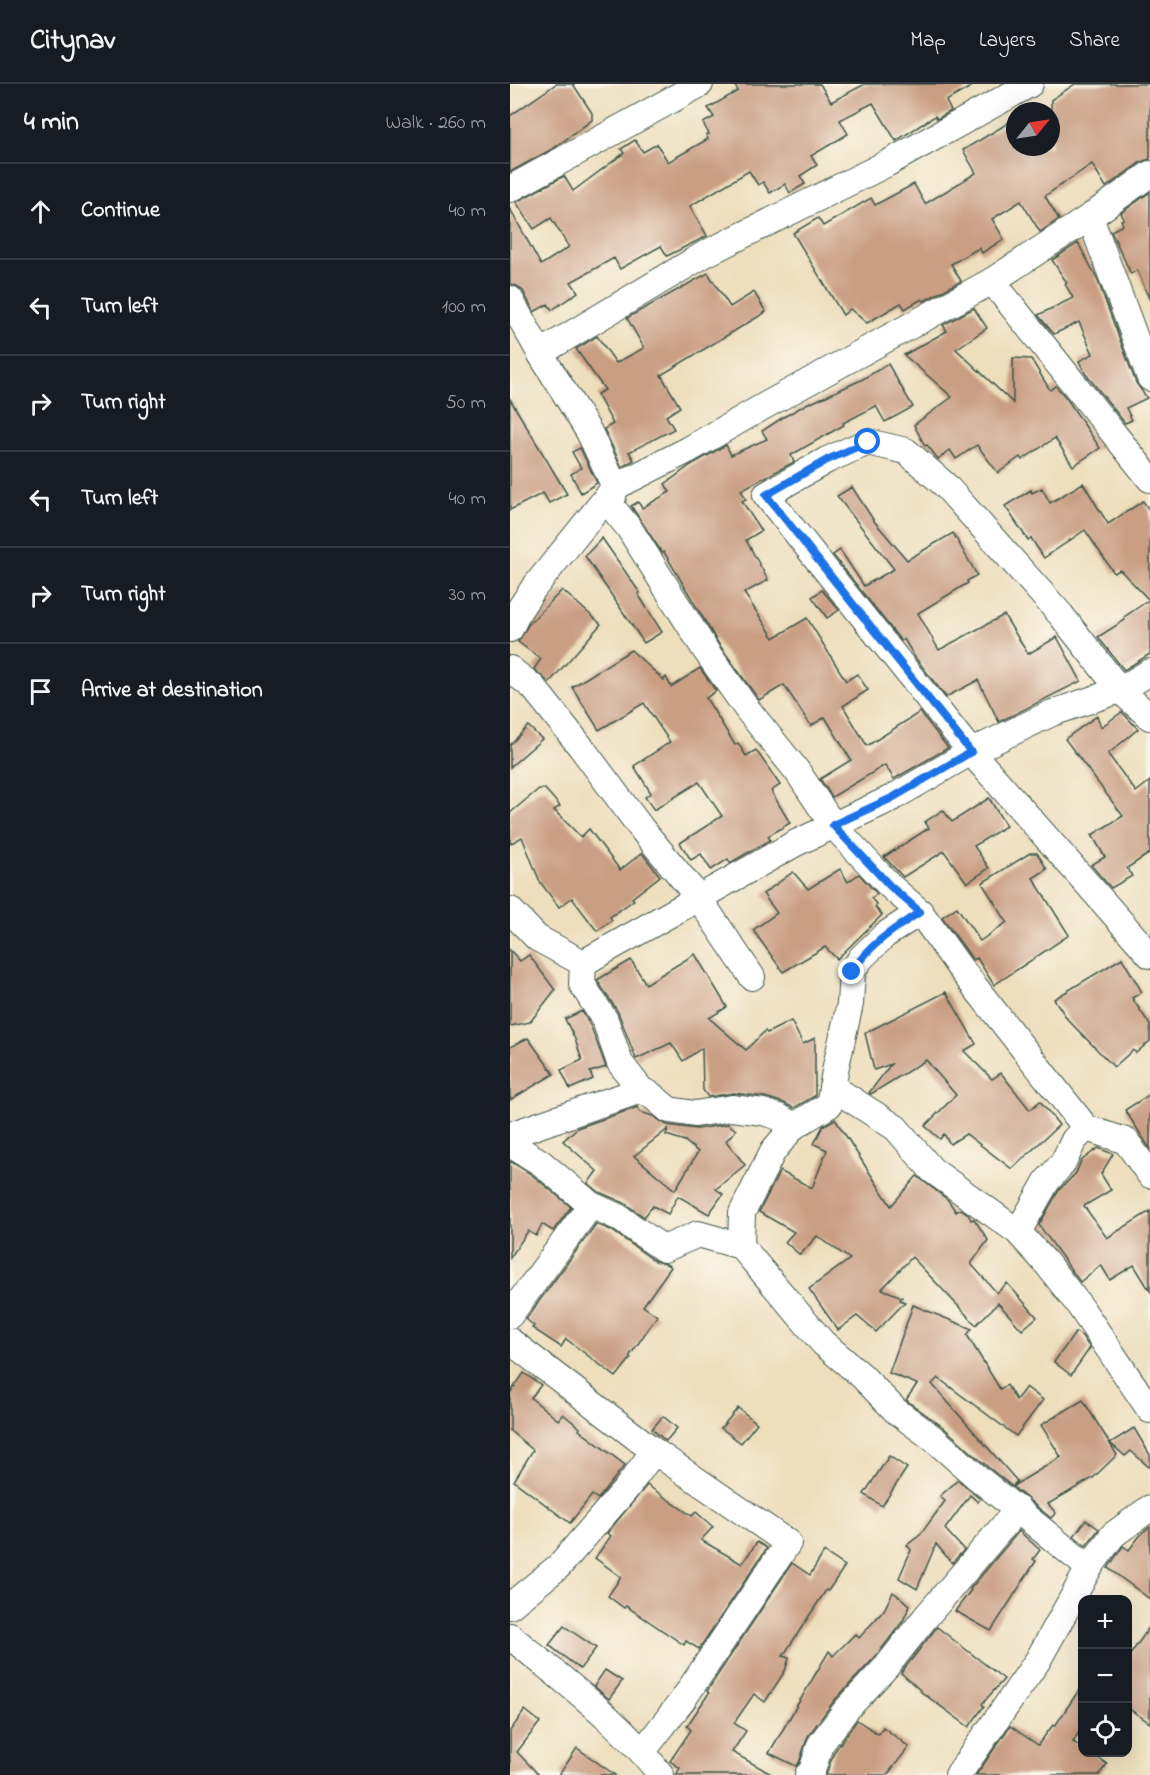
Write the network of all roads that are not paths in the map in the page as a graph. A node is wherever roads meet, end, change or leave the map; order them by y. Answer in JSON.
{"nodes":[{"id":1,"x":700,"y":84,"type":"edge"},
{"id":2,"x":1030,"y":84,"type":"edge"},
{"id":3,"x":1150,"y":174,"type":"edge"},
{"id":4,"x":510,"y":189,"type":"edge"},
{"id":5,"x":1090,"y":217,"type":"junction"},
{"id":6,"x":992,"y":281,"type":"junction"},
{"id":7,"x":510,"y":299,"type":"edge"},
{"id":8,"x":540,"y":353,"type":"junction"},
{"id":9,"x":1150,"y":378,"type":"edge"},
{"id":10,"x":1150,"y":479,"type":"edge"},
{"id":11,"x":615,"y":487,"type":"junction"},
{"id":12,"x":513,"y":610,"type":"edge"},
{"id":13,"x":510,"y":669,"type":"edge"},
{"id":14,"x":1150,"y":672,"type":"edge"},
{"id":15,"x":1120,"y":690,"type":"junction"},
{"id":16,"x":1150,"y":717,"type":"edge"},
{"id":17,"x":971,"y":752,"type":"junction"},
{"id":18,"x":833,"y":825,"type":"junction"},
{"id":19,"x":698,"y":897,"type":"junction"},
{"id":20,"x":510,"y":910,"type":"edge"},
{"id":21,"x":920,"y":912,"type":"junction"},
{"id":22,"x":1150,"y":955,"type":"edge"},
{"id":23,"x":583,"y":963,"type":"junction"},
{"id":24,"x":752,"y":977,"type":"dead end"},
{"id":25,"x":832,"y":1087,"type":"junction"},
{"id":26,"x":641,"y":1090,"type":"junction"},
{"id":27,"x":794,"y":1126,"type":"junction"},
{"id":28,"x":1086,"y":1128,"type":"junction"},
{"id":29,"x":510,"y":1135,"type":"edge"},
{"id":30,"x":510,"y":1144,"type":"edge"},
{"id":31,"x":1150,"y":1175,"type":"edge"},
{"id":32,"x":591,"y":1205,"type":"junction"},
{"id":33,"x":1018,"y":1232,"type":"junction"},
{"id":34,"x":741,"y":1246,"type":"junction"},
{"id":35,"x":510,"y":1315,"type":"edge"},
{"id":36,"x":510,"y":1341,"type":"edge"},
{"id":37,"x":1150,"y":1410,"type":"edge"},
{"id":38,"x":654,"y":1451,"type":"junction"},
{"id":39,"x":1150,"y":1508,"type":"edge"},
{"id":40,"x":1018,"y":1509,"type":"junction"},
{"id":41,"x":1089,"y":1568,"type":"junction"},
{"id":42,"x":510,"y":1606,"type":"edge"},
{"id":43,"x":510,"y":1636,"type":"edge"},
{"id":44,"x":643,"y":1751,"type":"junction"},
{"id":45,"x":661,"y":1775,"type":"edge"},
{"id":46,"x":808,"y":1775,"type":"edge"},
{"id":47,"x":958,"y":1775,"type":"edge"}],
"edges":[{"from":1,"to":4,"type":"street"},
{"from":2,"to":8,"type":"street"},
{"from":3,"to":5,"type":"street"},
{"from":5,"to":6,"type":"street"},
{"from":5,"to":9,"type":"street"},
{"from":6,"to":10,"type":"street"},
{"from":6,"to":11,"type":"street"},
{"from":7,"to":8,"type":"street"},
{"from":8,"to":11,"type":"street"},
{"from":11,"to":12,"type":"street"},
{"from":11,"to":18,"type":"street"},
{"from":13,"to":19,"type":"street"},
{"from":14,"to":15,"type":"street"},
{"from":15,"to":16,"type":"street"},
{"from":15,"to":17,"type":"street"},
{"from":15,"to":17,"type":"street"},
{"from":17,"to":18,"type":"street"},
{"from":17,"to":22,"type":"street"},
{"from":18,"to":19,"type":"street"},
{"from":18,"to":21,"type":"street"},
{"from":19,"to":23,"type":"street"},
{"from":19,"to":24,"type":"street"},
{"from":20,"to":23,"type":"street"},
{"from":21,"to":25,"type":"street"},
{"from":21,"to":28,"type":"street"},
{"from":23,"to":26,"type":"street"},
{"from":25,"to":27,"type":"street"},
{"from":25,"to":33,"type":"street"},
{"from":26,"to":27,"type":"street"},
{"from":26,"to":29,"type":"street"},
{"from":27,"to":34,"type":"street"},
{"from":28,"to":31,"type":"street"},
{"from":28,"to":33,"type":"street"},
{"from":30,"to":32,"type":"street"},
{"from":32,"to":34,"type":"street"},
{"from":32,"to":35,"type":"street"},
{"from":33,"to":37,"type":"street"},
{"from":34,"to":40,"type":"street"},
{"from":36,"to":38,"type":"street"},
{"from":38,"to":42,"type":"street"},
{"from":38,"to":44,"type":"street"},
{"from":39,"to":41,"type":"street"},
{"from":40,"to":41,"type":"street"},
{"from":40,"to":46,"type":"street"},
{"from":41,"to":47,"type":"street"},
{"from":43,"to":44,"type":"street"},
{"from":44,"to":45,"type":"street"}]}
